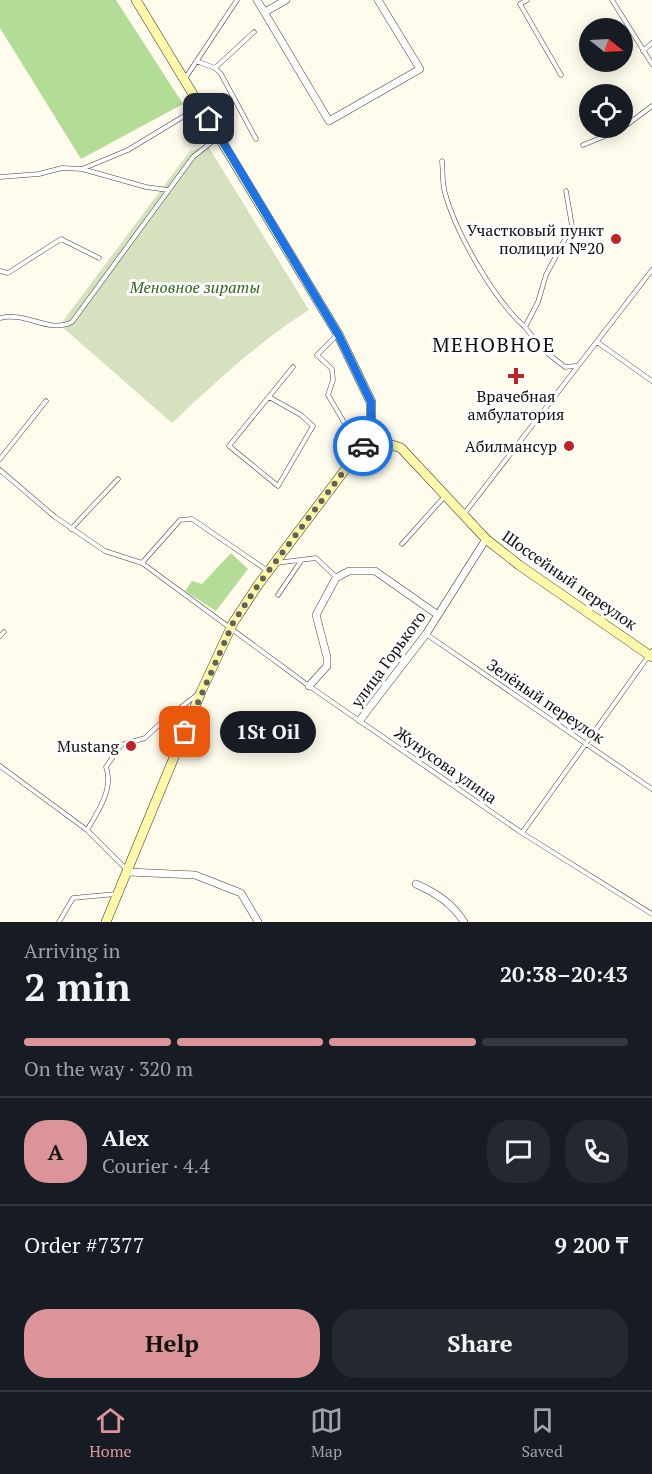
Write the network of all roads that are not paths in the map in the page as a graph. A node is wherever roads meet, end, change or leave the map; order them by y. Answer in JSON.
{"nodes":[{"id":1,"x":136,"y":0,"type":"edge"},
{"id":2,"x":237,"y":0,"type":"edge"},
{"id":3,"x":257,"y":0,"type":"edge"},
{"id":4,"x":286,"y":0,"type":"edge"},
{"id":5,"x":378,"y":0,"type":"edge"},
{"id":6,"x":527,"y":0,"type":"edge"},
{"id":7,"x":612,"y":0,"type":"edge"},
{"id":8,"x":265,"y":12,"type":"junction"},
{"id":9,"x":254,"y":32,"type":"dead end"},
{"id":10,"x":652,"y":43,"type":"edge"},
{"id":11,"x":643,"y":51,"type":"junction"},
{"id":12,"x":196,"y":61,"type":"junction"},
{"id":13,"x":652,"y":64,"type":"edge"},
{"id":14,"x":215,"y":68,"type":"junction"},
{"id":15,"x":561,"y":75,"type":"dead end"},
{"id":16,"x":185,"y":78,"type":"junction"},
{"id":17,"x":201,"y":105,"type":"junction"},
{"id":18,"x":652,"y":106,"type":"edge"},
{"id":19,"x":219,"y":136,"type":"junction"},
{"id":20,"x":256,"y":139,"type":"dead end"},
{"id":21,"x":583,"y":146,"type":"dead end"},
{"id":22,"x":442,"y":161,"type":"dead end"},
{"id":23,"x":82,"y":169,"type":"junction"},
{"id":24,"x":0,"y":177,"type":"edge"},
{"id":25,"x":169,"y":190,"type":"junction"},
{"id":26,"x":566,"y":191,"type":"dead end"},
{"id":27,"x":99,"y":258,"type":"dead end"},
{"id":28,"x":652,"y":270,"type":"edge"},
{"id":29,"x":0,"y":271,"type":"edge"},
{"id":30,"x":0,"y":318,"type":"edge"},
{"id":31,"x":525,"y":327,"type":"junction"},
{"id":32,"x":338,"y":334,"type":"junction"},
{"id":33,"x":597,"y":342,"type":"junction"},
{"id":34,"x":577,"y":366,"type":"junction"},
{"id":35,"x":293,"y":368,"type":"dead end"},
{"id":36,"x":652,"y":381,"type":"edge"},
{"id":37,"x":269,"y":397,"type":"junction"},
{"id":38,"x":46,"y":401,"type":"dead end"},
{"id":39,"x":368,"y":434,"type":"junction"},
{"id":40,"x":363,"y":446,"type":"junction"},
{"id":41,"x":0,"y":459,"type":"edge"},
{"id":42,"x":1,"y":473,"type":"edge"},
{"id":43,"x":117,"y":479,"type":"dead end"},
{"id":44,"x":446,"y":495,"type":"junction"},
{"id":45,"x":462,"y":516,"type":"junction"},
{"id":46,"x":71,"y":529,"type":"junction"},
{"id":47,"x":486,"y":538,"type":"junction"},
{"id":48,"x":402,"y":544,"type":"dead end"},
{"id":49,"x":302,"y":561,"type":"junction"},
{"id":50,"x":142,"y":563,"type":"junction"},
{"id":51,"x":272,"y":567,"type":"junction"},
{"id":52,"x":336,"y":578,"type":"junction"},
{"id":53,"x":278,"y":595,"type":"dead end"},
{"id":54,"x":438,"y":615,"type":"junction"},
{"id":55,"x":231,"y":629,"type":"junction"},
{"id":56,"x":4,"y":632,"type":"dead end"},
{"id":57,"x":426,"y":634,"type":"junction"},
{"id":58,"x":0,"y":636,"type":"edge"},
{"id":59,"x":651,"y":654,"type":"edge"},
{"id":60,"x":309,"y":686,"type":"junction"},
{"id":61,"x":201,"y":692,"type":"junction"},
{"id":62,"x":360,"y":720,"type":"junction"},
{"id":63,"x":585,"y":741,"type":"junction"},
{"id":64,"x":0,"y":766,"type":"edge"},
{"id":65,"x":652,"y":789,"type":"edge"},
{"id":66,"x":87,"y":830,"type":"junction"},
{"id":67,"x":522,"y":833,"type":"junction"},
{"id":68,"x":128,"y":872,"type":"junction"},
{"id":69,"x":416,"y":884,"type":"dead end"},
{"id":70,"x":119,"y":894,"type":"junction"},
{"id":71,"x":652,"y":914,"type":"edge"},
{"id":72,"x":59,"y":922,"type":"edge"},
{"id":73,"x":106,"y":922,"type":"edge"},
{"id":74,"x":258,"y":922,"type":"edge"},
{"id":75,"x":464,"y":922,"type":"edge"}],
"edges":[{"from":1,"to":16,"type":"main road"},
{"from":2,"to":12,"type":"lane"},
{"from":3,"to":8,"type":"street"},
{"from":4,"to":8,"type":"street"},
{"from":5,"to":8,"type":"street"},
{"from":6,"to":15,"type":"lane"},
{"from":7,"to":11,"type":"lane"},
{"from":9,"to":14,"type":"lane"},
{"from":10,"to":11,"type":"lane"},
{"from":11,"to":13,"type":"lane"},
{"from":12,"to":14,"type":"lane"},
{"from":12,"to":16,"type":"lane"},
{"from":14,"to":20,"type":"lane"},
{"from":16,"to":17,"type":"main road"},
{"from":17,"to":19,"type":"main road"},
{"from":17,"to":23,"type":"lane"},
{"from":18,"to":21,"type":"lane"},
{"from":19,"to":25,"type":"lane"},
{"from":19,"to":32,"type":"main road"},
{"from":22,"to":31,"type":"lane"},
{"from":23,"to":24,"type":"lane"},
{"from":23,"to":25,"type":"lane"},
{"from":25,"to":30,"type":"lane"},
{"from":26,"to":31,"type":"lane"},
{"from":27,"to":29,"type":"lane"},
{"from":28,"to":33,"type":"lane"},
{"from":31,"to":34,"type":"lane"},
{"from":32,"to":39,"type":"main road"},
{"from":32,"to":39,"type":"lane"},
{"from":33,"to":34,"type":"lane"},
{"from":33,"to":36,"type":"lane"},
{"from":34,"to":45,"type":"lane"},
{"from":35,"to":37,"type":"lane"},
{"from":37,"to":37,"type":"lane"},
{"from":38,"to":41,"type":"lane"},
{"from":39,"to":40,"type":"main road"},
{"from":40,"to":44,"type":"main road","name":"Шоссейный переулок"},
{"from":40,"to":51,"type":"main road"},
{"from":42,"to":46,"type":"lane","name":"Жунусова улица"},
{"from":43,"to":46,"type":"lane"},
{"from":44,"to":45,"type":"main road","name":"Шоссейный переулок"},
{"from":44,"to":48,"type":"lane"},
{"from":45,"to":47,"type":"main road","name":"Шоссейный переулок"},
{"from":46,"to":50,"type":"lane","name":"Жунусова улица"},
{"from":47,"to":54,"type":"street","name":"улица Горького"},
{"from":47,"to":59,"type":"main road","name":"Шоссейный переулок"},
{"from":49,"to":51,"type":"lane"},
{"from":49,"to":52,"type":"lane"},
{"from":49,"to":53,"type":"lane"},
{"from":50,"to":51,"type":"lane"},
{"from":50,"to":55,"type":"lane","name":"Жунусова улица"},
{"from":51,"to":55,"type":"main road"},
{"from":52,"to":54,"type":"street","name":"улица Горького"},
{"from":52,"to":60,"type":"street"},
{"from":54,"to":57,"type":"street","name":"улица Горького"},
{"from":55,"to":60,"type":"lane","name":"Жунусова улица"},
{"from":55,"to":61,"type":"main road"},
{"from":56,"to":58,"type":"lane"},
{"from":57,"to":62,"type":"street","name":"улица Горького"},
{"from":57,"to":63,"type":"lane","name":"Зелёный переулок"},
{"from":59,"to":63,"type":"lane"},
{"from":60,"to":62,"type":"lane","name":"Жунусова улица"},
{"from":61,"to":66,"type":"lane"},
{"from":61,"to":68,"type":"main road"},
{"from":62,"to":67,"type":"lane","name":"Жунусова улица"},
{"from":63,"to":65,"type":"lane","name":"Зелёный переулок"},
{"from":63,"to":67,"type":"lane"},
{"from":64,"to":66,"type":"lane"},
{"from":66,"to":68,"type":"lane"},
{"from":67,"to":71,"type":"lane","name":"Жунусова улица"},
{"from":68,"to":70,"type":"main road"},
{"from":68,"to":74,"type":"street"},
{"from":69,"to":75,"type":"street"},
{"from":70,"to":72,"type":"lane"},
{"from":70,"to":73,"type":"main road"}]}
